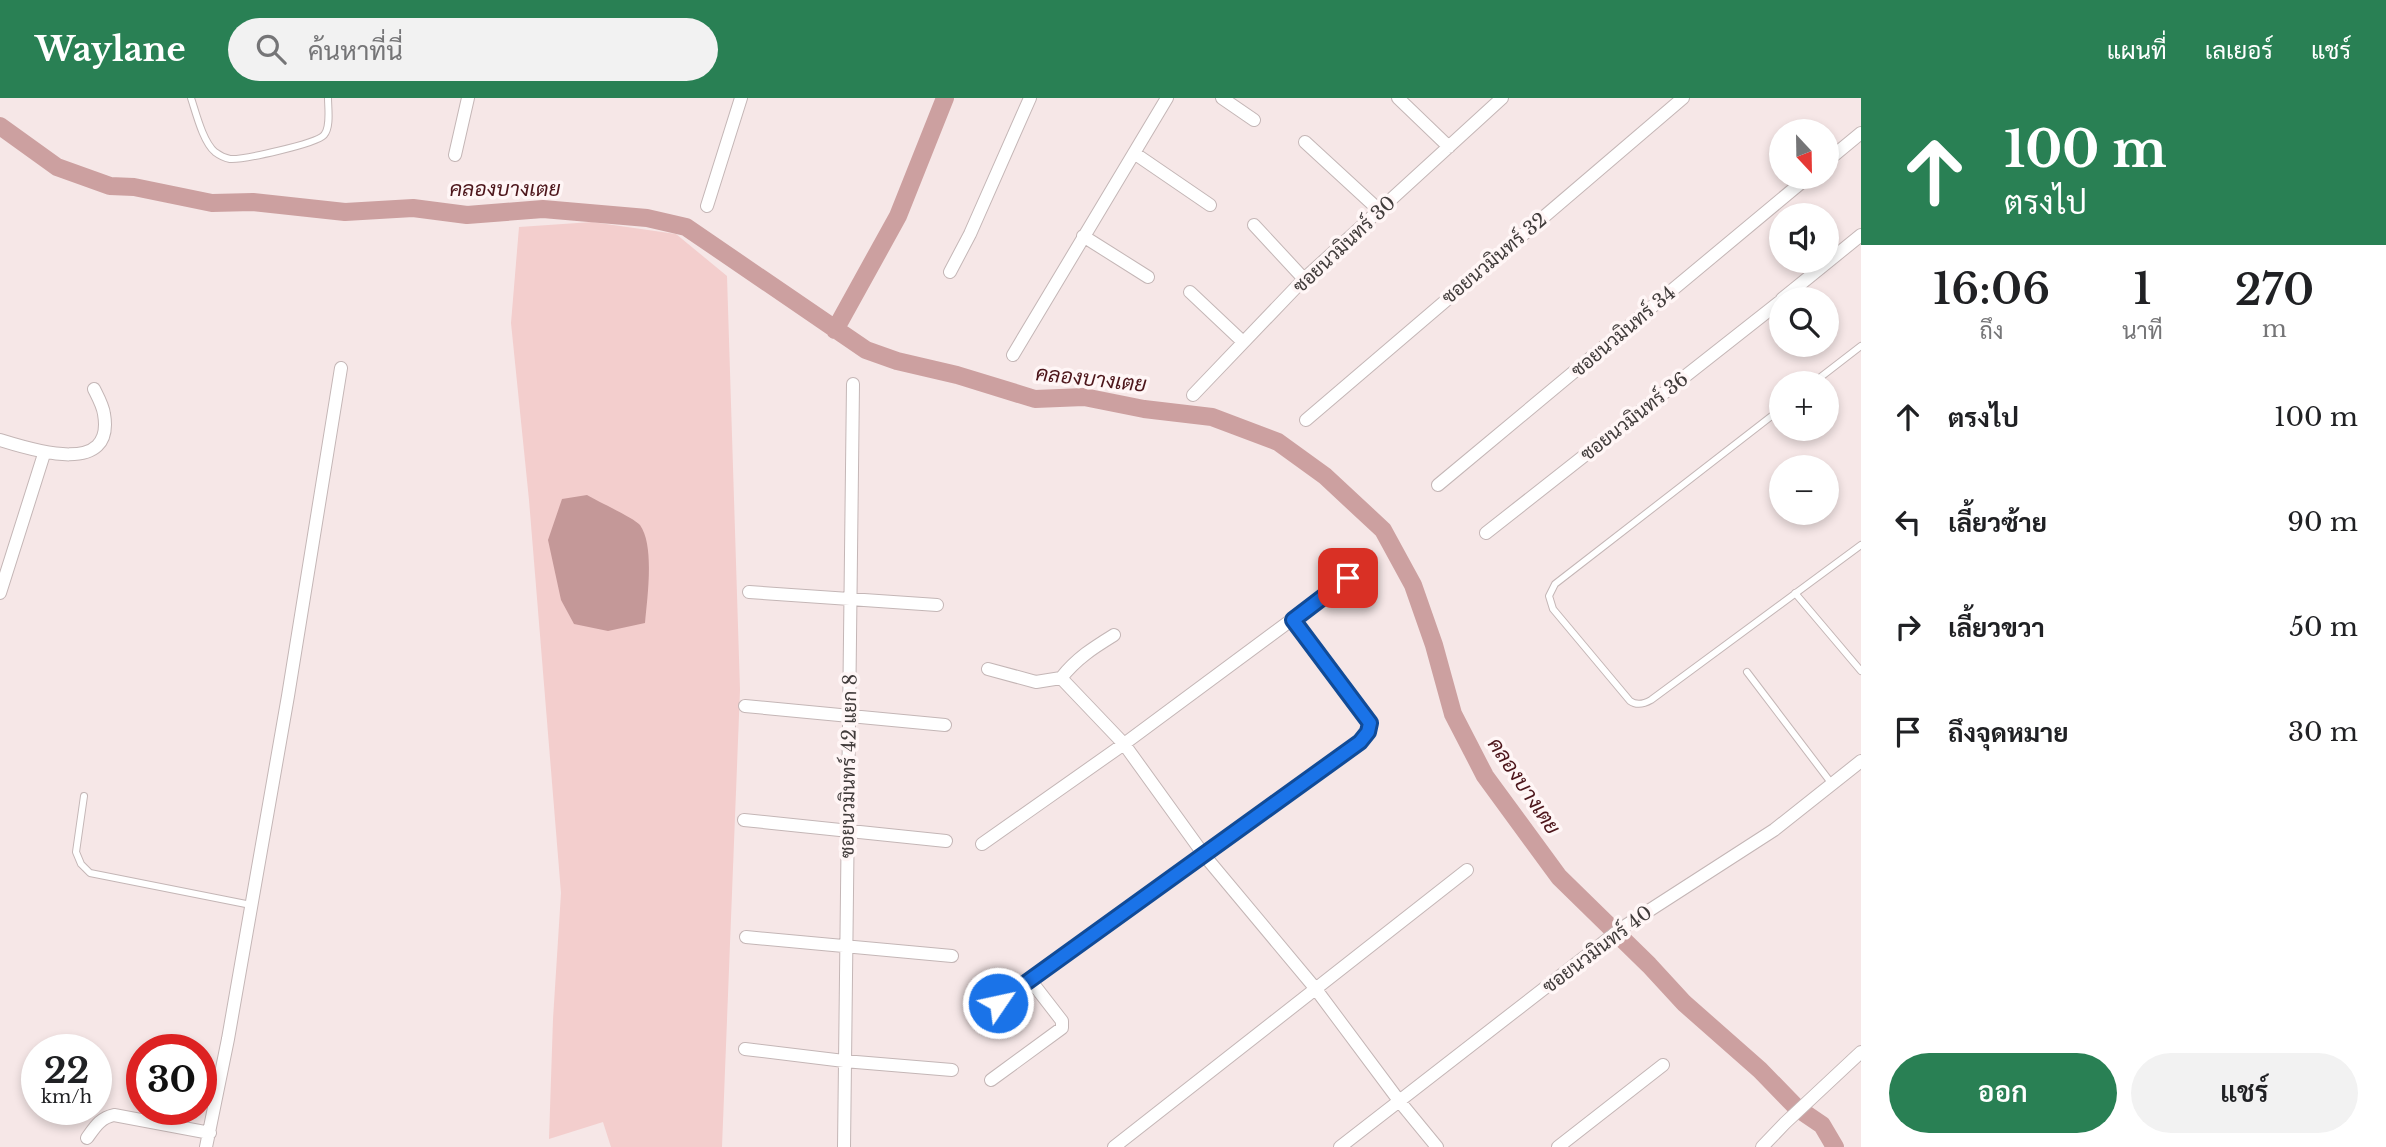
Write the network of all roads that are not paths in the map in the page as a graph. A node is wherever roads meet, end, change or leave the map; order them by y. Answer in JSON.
{"nodes":[{"id":1,"x":191,"y":98,"type":"edge"},
{"id":2,"x":328,"y":98,"type":"edge"},
{"id":3,"x":468,"y":98,"type":"edge"},
{"id":4,"x":741,"y":98,"type":"edge"},
{"id":5,"x":1030,"y":98,"type":"edge"},
{"id":6,"x":1167,"y":98,"type":"edge"},
{"id":7,"x":1222,"y":98,"type":"edge"},
{"id":8,"x":1398,"y":98,"type":"edge"},
{"id":9,"x":1502,"y":98,"type":"edge"},
{"id":10,"x":1684,"y":98,"type":"edge"},
{"id":11,"x":1254,"y":120,"type":"dead end"},
{"id":12,"x":1861,"y":133,"type":"edge"},
{"id":13,"x":1305,"y":142,"type":"dead end"},
{"id":14,"x":1449,"y":147,"type":"junction"},
{"id":15,"x":1839,"y":151,"type":"edge"},
{"id":16,"x":1134,"y":153,"type":"junction"},
{"id":17,"x":455,"y":155,"type":"dead end"},
{"id":18,"x":1794,"y":189,"type":"edge"},
{"id":19,"x":1210,"y":205,"type":"dead end"},
{"id":20,"x":707,"y":206,"type":"dead end"},
{"id":21,"x":1380,"y":211,"type":"junction"},
{"id":22,"x":1254,"y":225,"type":"dead end"},
{"id":23,"x":1861,"y":234,"type":"edge"},
{"id":24,"x":1083,"y":236,"type":"junction"},
{"id":25,"x":950,"y":272,"type":"dead end"},
{"id":26,"x":1148,"y":277,"type":"dead end"},
{"id":27,"x":1304,"y":279,"type":"junction"},
{"id":28,"x":1797,"y":287,"type":"edge"},
{"id":29,"x":1190,"y":292,"type":"dead end"},
{"id":30,"x":1769,"y":309,"type":"edge"},
{"id":31,"x":1243,"y":342,"type":"junction"},
{"id":32,"x":1861,"y":346,"type":"edge"},
{"id":33,"x":1013,"y":355,"type":"dead end"},
{"id":34,"x":341,"y":368,"type":"dead end"},
{"id":35,"x":1829,"y":371,"type":"edge"},
{"id":36,"x":853,"y":384,"type":"dead end"},
{"id":37,"x":94,"y":389,"type":"dead end"},
{"id":38,"x":1193,"y":395,"type":"dead end"},
{"id":39,"x":1769,"y":418,"type":"edge"},
{"id":40,"x":1306,"y":420,"type":"dead end"},
{"id":41,"x":0,"y":440,"type":"edge"},
{"id":42,"x":44,"y":454,"type":"junction"},
{"id":43,"x":1438,"y":485,"type":"dead end"},
{"id":44,"x":1486,"y":533,"type":"dead end"},
{"id":45,"x":1861,"y":545,"type":"edge"},
{"id":46,"x":1348,"y":578,"type":"dead end"},
{"id":47,"x":749,"y":592,"type":"dead end"},
{"id":48,"x":0,"y":593,"type":"edge"},
{"id":49,"x":1795,"y":593,"type":"junction"},
{"id":50,"x":852,"y":600,"type":"junction"},
{"id":51,"x":937,"y":605,"type":"dead end"},
{"id":52,"x":1293,"y":620,"type":"junction"},
{"id":53,"x":1114,"y":635,"type":"dead end"},
{"id":54,"x":988,"y":669,"type":"dead end"},
{"id":55,"x":1861,"y":671,"type":"edge"},
{"id":56,"x":1747,"y":672,"type":"dead end"},
{"id":57,"x":1061,"y":678,"type":"junction"},
{"id":58,"x":745,"y":706,"type":"dead end"},
{"id":59,"x":849,"y":717,"type":"junction"},
{"id":60,"x":946,"y":725,"type":"dead end"},
{"id":61,"x":1124,"y":744,"type":"junction"},
{"id":62,"x":1857,"y":764,"type":"edge"},
{"id":63,"x":1861,"y":779,"type":"edge"},
{"id":64,"x":1832,"y":784,"type":"junction"},
{"id":65,"x":84,"y":796,"type":"dead end"},
{"id":66,"x":744,"y":820,"type":"dead end"},
{"id":67,"x":847,"y":830,"type":"junction"},
{"id":68,"x":946,"y":841,"type":"dead end"},
{"id":69,"x":982,"y":844,"type":"dead end"},
{"id":70,"x":1204,"y":855,"type":"junction"},
{"id":71,"x":1466,"y":870,"type":"dead end"},
{"id":72,"x":251,"y":905,"type":"junction"},
{"id":73,"x":746,"y":937,"type":"dead end"},
{"id":74,"x":846,"y":947,"type":"junction"},
{"id":75,"x":952,"y":956,"type":"dead end"},
{"id":76,"x":1031,"y":981,"type":"junction"},
{"id":77,"x":1315,"y":988,"type":"junction"},
{"id":78,"x":998,"y":1003,"type":"dead end"},
{"id":79,"x":745,"y":1049,"type":"dead end"},
{"id":80,"x":1861,"y":1052,"type":"edge"},
{"id":81,"x":844,"y":1061,"type":"junction"},
{"id":82,"x":1664,"y":1065,"type":"dead end"},
{"id":83,"x":952,"y":1070,"type":"dead end"},
{"id":84,"x":991,"y":1080,"type":"dead end"},
{"id":85,"x":1400,"y":1102,"type":"junction"},
{"id":86,"x":210,"y":1133,"type":"junction"},
{"id":87,"x":88,"y":1139,"type":"dead end"},
{"id":88,"x":206,"y":1147,"type":"edge"},
{"id":89,"x":844,"y":1147,"type":"edge"},
{"id":90,"x":1114,"y":1147,"type":"edge"},
{"id":91,"x":1340,"y":1147,"type":"edge"},
{"id":92,"x":1437,"y":1147,"type":"edge"},
{"id":93,"x":1558,"y":1147,"type":"edge"},
{"id":94,"x":1762,"y":1147,"type":"edge"}],
"edges":[{"from":1,"to":2,"type":"lane"},
{"from":3,"to":17,"type":"street"},
{"from":4,"to":20,"type":"street"},
{"from":5,"to":25,"type":"street"},
{"from":6,"to":16,"type":"street"},
{"from":7,"to":11,"type":"street"},
{"from":8,"to":14,"type":"street"},
{"from":9,"to":14,"type":"street","name":"ซอยนวมินทร์ 30"},
{"from":10,"to":40,"type":"street","name":"ซอยนวมินทร์ 32"},
{"from":12,"to":15,"type":"street"},
{"from":13,"to":21,"type":"street"},
{"from":14,"to":21,"type":"street","name":"ซอยนวมินทร์ 30"},
{"from":16,"to":19,"type":"street"},
{"from":16,"to":24,"type":"street"},
{"from":18,"to":43,"type":"street","name":"ซอยนวมินทร์ 34"},
{"from":21,"to":27,"type":"street","name":"ซอยนวมินทร์ 30"},
{"from":22,"to":27,"type":"street"},
{"from":23,"to":28,"type":"street","name":"ซอยนวมินทร์ 36"},
{"from":24,"to":26,"type":"street"},
{"from":24,"to":33,"type":"street"},
{"from":27,"to":31,"type":"street","name":"ซอยนวมินทร์ 30"},
{"from":29,"to":31,"type":"street"},
{"from":30,"to":44,"type":"street","name":"ซอยนวมินทร์ 36"},
{"from":31,"to":38,"type":"street","name":"ซอยนวมินทร์ 30"},
{"from":32,"to":35,"type":"lane"},
{"from":34,"to":72,"type":"street"},
{"from":36,"to":50,"type":"street","name":"ซอยนวมินทร์ 42 แยก 8"},
{"from":37,"to":42,"type":"street"},
{"from":39,"to":49,"type":"lane"},
{"from":41,"to":42,"type":"street"},
{"from":42,"to":48,"type":"street"},
{"from":45,"to":49,"type":"lane"},
{"from":46,"to":52,"type":"street"},
{"from":47,"to":50,"type":"street"},
{"from":49,"to":55,"type":"lane"},
{"from":50,"to":51,"type":"street"},
{"from":50,"to":59,"type":"street","name":"ซอยนวมินทร์ 42 แยก 8"},
{"from":52,"to":61,"type":"street"},
{"from":52,"to":70,"type":"street"},
{"from":53,"to":57,"type":"street"},
{"from":54,"to":57,"type":"street"},
{"from":56,"to":64,"type":"lane"},
{"from":57,"to":61,"type":"street"},
{"from":58,"to":59,"type":"street"},
{"from":59,"to":60,"type":"street"},
{"from":59,"to":67,"type":"street","name":"ซอยนวมินทร์ 42 แยก 8"},
{"from":61,"to":69,"type":"street"},
{"from":61,"to":70,"type":"street"},
{"from":62,"to":63,"type":"street"},
{"from":62,"to":64,"type":"street","name":"ซอยนวมินทร์ 40"},
{"from":64,"to":85,"type":"street","name":"ซอยนวมินทร์ 40"},
{"from":65,"to":72,"type":"lane"},
{"from":66,"to":67,"type":"street"},
{"from":67,"to":68,"type":"street"},
{"from":67,"to":74,"type":"street","name":"ซอยนวมินทร์ 42 แยก 8"},
{"from":70,"to":76,"type":"street"},
{"from":70,"to":77,"type":"street"},
{"from":71,"to":77,"type":"street"},
{"from":72,"to":86,"type":"street"},
{"from":73,"to":74,"type":"street"},
{"from":74,"to":75,"type":"street"},
{"from":74,"to":81,"type":"street","name":"ซอยนวมินทร์ 42 แยก 8"},
{"from":76,"to":78,"type":"street"},
{"from":76,"to":84,"type":"street"},
{"from":77,"to":85,"type":"street"},
{"from":77,"to":90,"type":"street"},
{"from":79,"to":81,"type":"street"},
{"from":80,"to":94,"type":"street"},
{"from":81,"to":83,"type":"street"},
{"from":81,"to":89,"type":"street","name":"ซอยนวมินทร์ 42 แยก 8"},
{"from":82,"to":93,"type":"street"},
{"from":85,"to":91,"type":"street","name":"ซอยนวมินทร์ 40"},
{"from":85,"to":92,"type":"street"},
{"from":86,"to":87,"type":"street"},
{"from":86,"to":88,"type":"street"}]}
